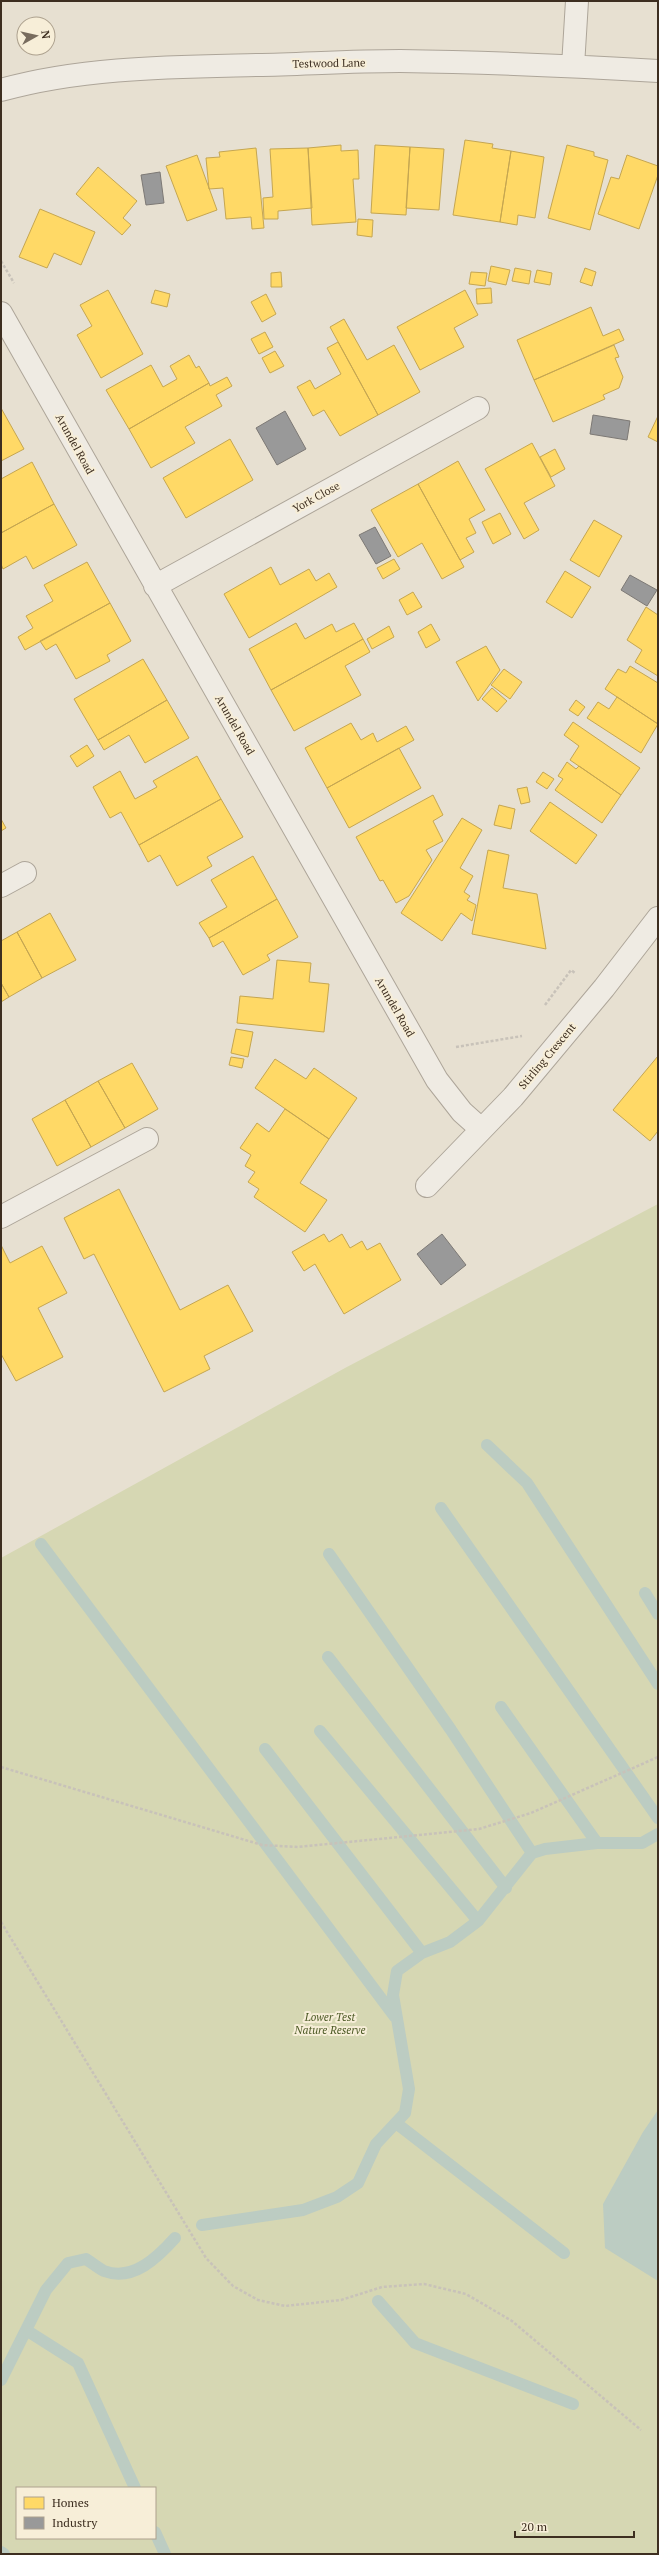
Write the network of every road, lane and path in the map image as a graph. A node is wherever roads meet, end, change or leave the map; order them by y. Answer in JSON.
{"nodes":[{"id":1,"x":577,"y":1,"type":"edge"},
{"id":2,"x":573,"y":66,"type":"junction"},
{"id":3,"x":658,"y":71,"type":"edge"},
{"id":4,"x":1,"y":90,"type":"edge"},
{"id":5,"x":1,"y":261,"type":"edge"},
{"id":6,"x":16,"y":287,"type":"dead end"},
{"id":7,"x":1,"y":313,"type":"edge"},
{"id":8,"x":478,"y":408,"type":"dead end"},
{"id":9,"x":155,"y":586,"type":"junction"},
{"id":10,"x":25,"y":873,"type":"dead end"},
{"id":11,"x":1,"y":886,"type":"edge"},
{"id":12,"x":658,"y":918,"type":"edge"},
{"id":13,"x":600,"y":993,"type":"junction"},
{"id":14,"x":540,"y":1012,"type":"dead end"},
{"id":15,"x":527,"y":1030,"type":"dead end"},
{"id":16,"x":454,"y":1047,"type":"dead end"},
{"id":17,"x":481,"y":1129,"type":"junction"},
{"id":18,"x":147,"y":1139,"type":"dead end"},
{"id":19,"x":427,"y":1186,"type":"dead end"},
{"id":20,"x":1,"y":1217,"type":"edge"},
{"id":21,"x":658,"y":1757,"type":"edge"},
{"id":22,"x":1,"y":1767,"type":"edge"},
{"id":23,"x":1,"y":1922,"type":"edge"},
{"id":24,"x":641,"y":2430,"type":"dead end"}],
"edges":[{"from":1,"to":2,"type":"street"},
{"from":2,"to":3,"type":"street","name":"Testwood Lane"},
{"from":2,"to":4,"type":"street","name":"Testwood Lane"},
{"from":5,"to":6,"type":"path"},
{"from":7,"to":9,"type":"street","name":"Arundel Road"},
{"from":8,"to":9,"type":"street","name":"York Close"},
{"from":9,"to":17,"type":"street","name":"Arundel Road"},
{"from":10,"to":11,"type":"street"},
{"from":12,"to":13,"type":"street","name":"Stirling Crescent"},
{"from":13,"to":14,"type":"path"},
{"from":13,"to":17,"type":"street","name":"Stirling Crescent"},
{"from":15,"to":16,"type":"path"},
{"from":17,"to":19,"type":"street","name":"Stirling Crescent"},
{"from":18,"to":20,"type":"street"},
{"from":21,"to":22,"type":"path"},
{"from":23,"to":24,"type":"path"}]}
